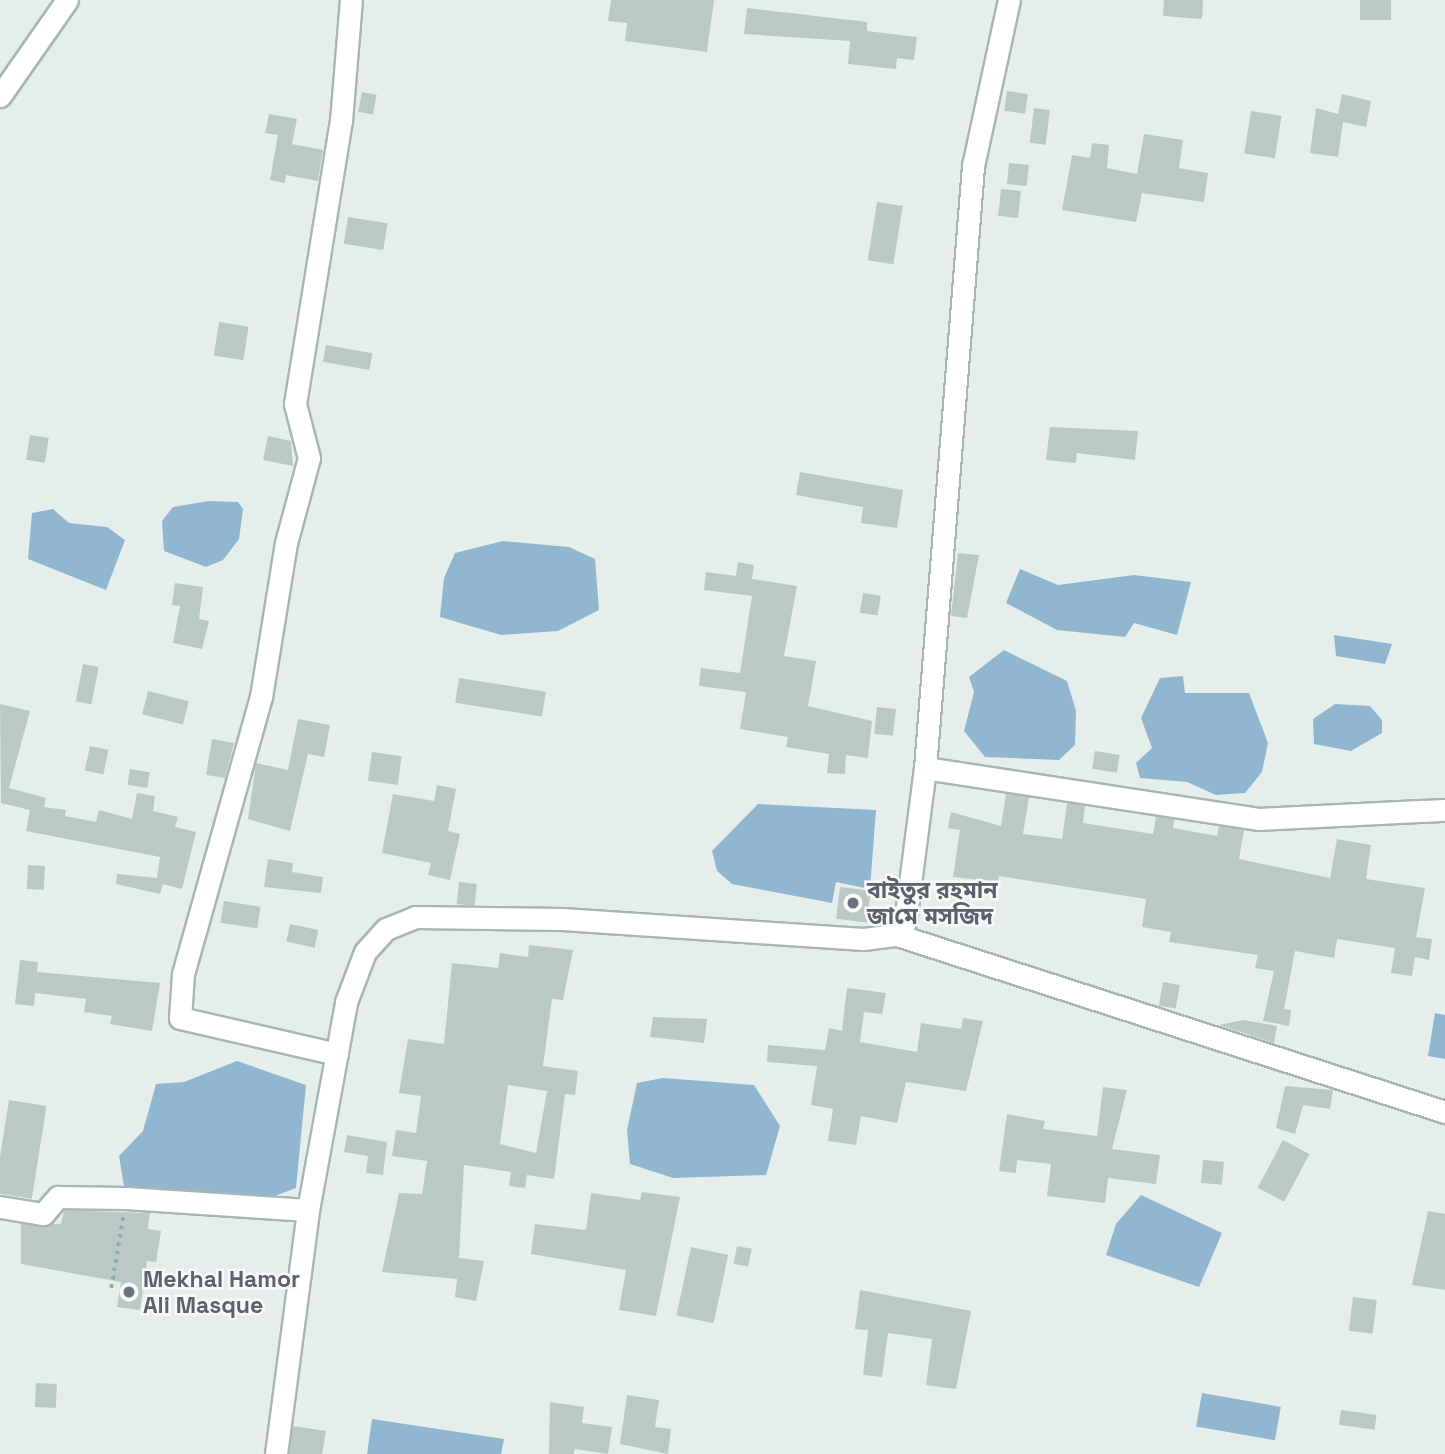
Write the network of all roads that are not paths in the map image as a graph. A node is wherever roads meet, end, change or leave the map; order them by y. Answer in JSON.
{"nodes":[{"id":1,"x":67,"y":0,"type":"edge"},
{"id":2,"x":351,"y":0,"type":"edge"},
{"id":3,"x":1009,"y":0,"type":"edge"},
{"id":4,"x":0,"y":96,"type":"edge"},
{"id":5,"x":925,"y":768,"type":"junction"},
{"id":6,"x":1445,"y":810,"type":"edge"},
{"id":7,"x":897,"y":935,"type":"junction"},
{"id":8,"x":337,"y":1054,"type":"junction"},
{"id":9,"x":1445,"y":1112,"type":"edge"},
{"id":10,"x":0,"y":1208,"type":"edge"},
{"id":11,"x":308,"y":1210,"type":"junction"},
{"id":12,"x":276,"y":1454,"type":"edge"}],
"edges":[{"from":1,"to":4,"type":"street"},
{"from":2,"to":8,"type":"street"},
{"from":3,"to":5,"type":"street"},
{"from":5,"to":6,"type":"street"},
{"from":5,"to":7,"type":"street"},
{"from":7,"to":8,"type":"street"},
{"from":7,"to":9,"type":"street"},
{"from":8,"to":11,"type":"street"},
{"from":10,"to":11,"type":"street"},
{"from":11,"to":12,"type":"street"}]}
